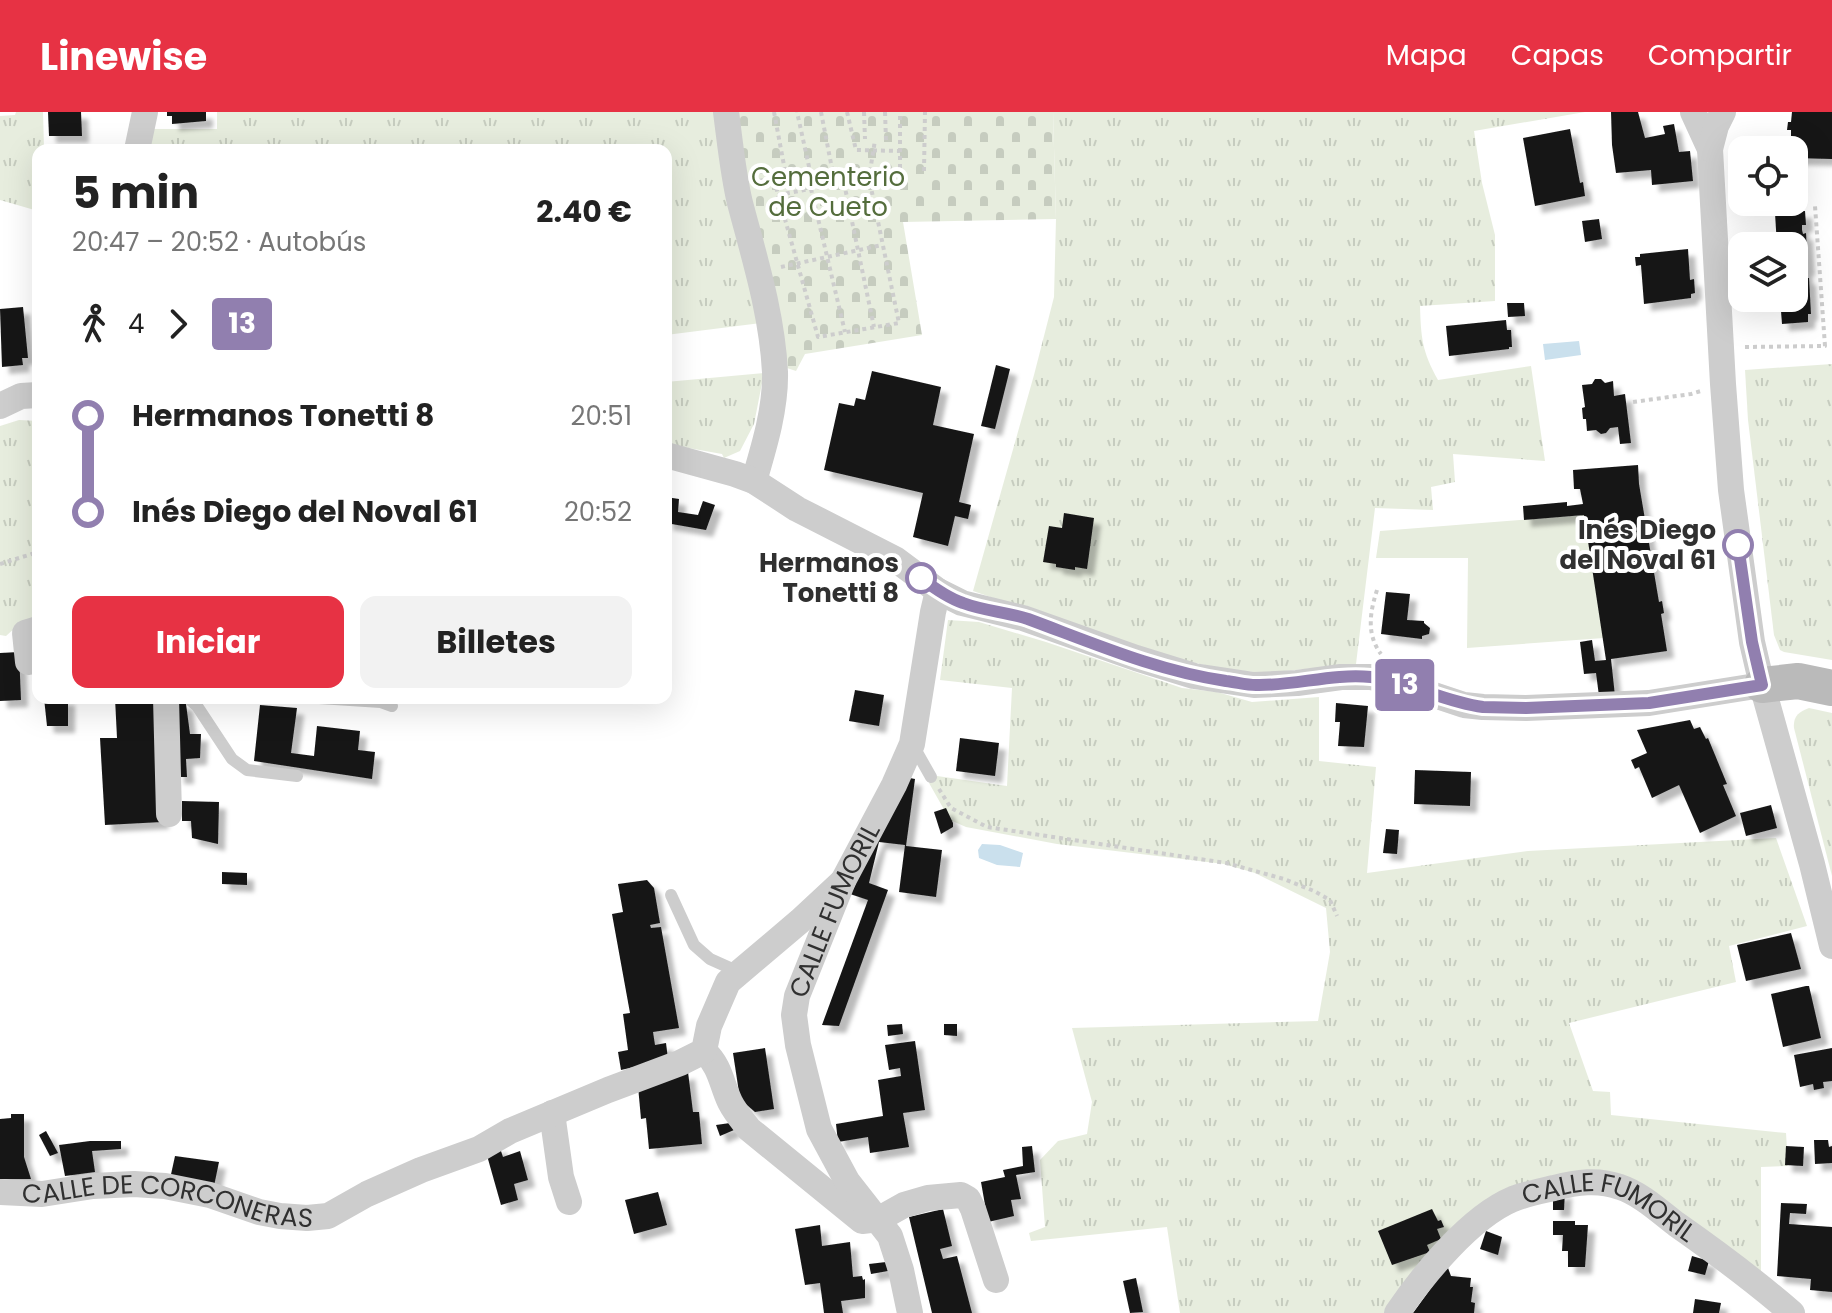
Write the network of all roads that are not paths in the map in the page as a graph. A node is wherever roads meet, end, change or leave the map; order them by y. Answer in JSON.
{"nodes":[{"id":1,"x":145,"y":112,"type":"edge"},
{"id":2,"x":726,"y":112,"type":"edge"},
{"id":3,"x":1693,"y":112,"type":"edge"},
{"id":4,"x":1723,"y":112,"type":"edge"},
{"id":5,"x":138,"y":144,"type":"edge"},
{"id":6,"x":1710,"y":149,"type":"junction"},
{"id":7,"x":32,"y":395,"type":"edge"},
{"id":8,"x":0,"y":406,"type":"edge"},
{"id":9,"x":672,"y":457,"type":"edge"},
{"id":10,"x":754,"y":481,"type":"junction"},
{"id":11,"x":938,"y":591,"type":"junction"},
{"id":12,"x":32,"y":631,"type":"edge"},
{"id":13,"x":28,"y":662,"type":"dead end"},
{"id":14,"x":1762,"y":685,"type":"junction"},
{"id":15,"x":1832,"y":688,"type":"edge"},
{"id":16,"x":166,"y":704,"type":"edge"},
{"id":17,"x":195,"y":704,"type":"edge"},
{"id":18,"x":386,"y":704,"type":"edge"},
{"id":19,"x":392,"y":706,"type":"dead end"},
{"id":20,"x":912,"y":744,"type":"junction"},
{"id":21,"x":297,"y":776,"type":"dead end"},
{"id":22,"x":931,"y":777,"type":"road end"},
{"id":23,"x":169,"y":814,"type":"dead end"},
{"id":24,"x":843,"y":881,"type":"junction"},
{"id":25,"x":671,"y":895,"type":"dead end"},
{"id":26,"x":1832,"y":946,"type":"edge"},
{"id":27,"x":739,"y":972,"type":"junction"},
{"id":28,"x":704,"y":1051,"type":"junction"},
{"id":29,"x":552,"y":1113,"type":"junction"},
{"id":30,"x":0,"y":1192,"type":"edge"},
{"id":31,"x":569,"y":1202,"type":"dead end"},
{"id":32,"x":879,"y":1219,"type":"junction"},
{"id":33,"x":996,"y":1280,"type":"dead end"},
{"id":34,"x":910,"y":1313,"type":"edge"},
{"id":35,"x":1397,"y":1313,"type":"edge"},
{"id":36,"x":1792,"y":1313,"type":"edge"}],
"edges":[{"from":1,"to":5,"type":"street"},
{"from":2,"to":10,"type":"street"},
{"from":3,"to":6,"type":"street"},
{"from":4,"to":6,"type":"street"},
{"from":6,"to":14,"type":"street"},
{"from":7,"to":8,"type":"street"},
{"from":9,"to":10,"type":"street"},
{"from":10,"to":11,"type":"street"},
{"from":11,"to":14,"type":"street"},
{"from":11,"to":20,"type":"street","name":"CALLE FUMORIL"},
{"from":12,"to":13,"type":"street"},
{"from":14,"to":15,"type":"main road"},
{"from":14,"to":26,"type":"street"},
{"from":16,"to":23,"type":"street"},
{"from":17,"to":21,"type":"lane"},
{"from":18,"to":19,"type":"lane"},
{"from":20,"to":22,"type":"lane"},
{"from":20,"to":24,"type":"street","name":"CALLE FUMORIL"},
{"from":24,"to":27,"type":"street"},
{"from":24,"to":32,"type":"street","name":"CALLE FUMORIL"},
{"from":25,"to":27,"type":"lane"},
{"from":27,"to":28,"type":"street"},
{"from":28,"to":29,"type":"street","name":"CALLE DE CORCONERAS"},
{"from":28,"to":32,"type":"street"},
{"from":29,"to":30,"type":"street","name":"CALLE DE CORCONERAS"},
{"from":29,"to":31,"type":"street"},
{"from":32,"to":33,"type":"street"},
{"from":32,"to":34,"type":"street","name":"CALLE FUMORIL"},
{"from":35,"to":36,"type":"street","name":"CALLE FUMORIL"}]}
